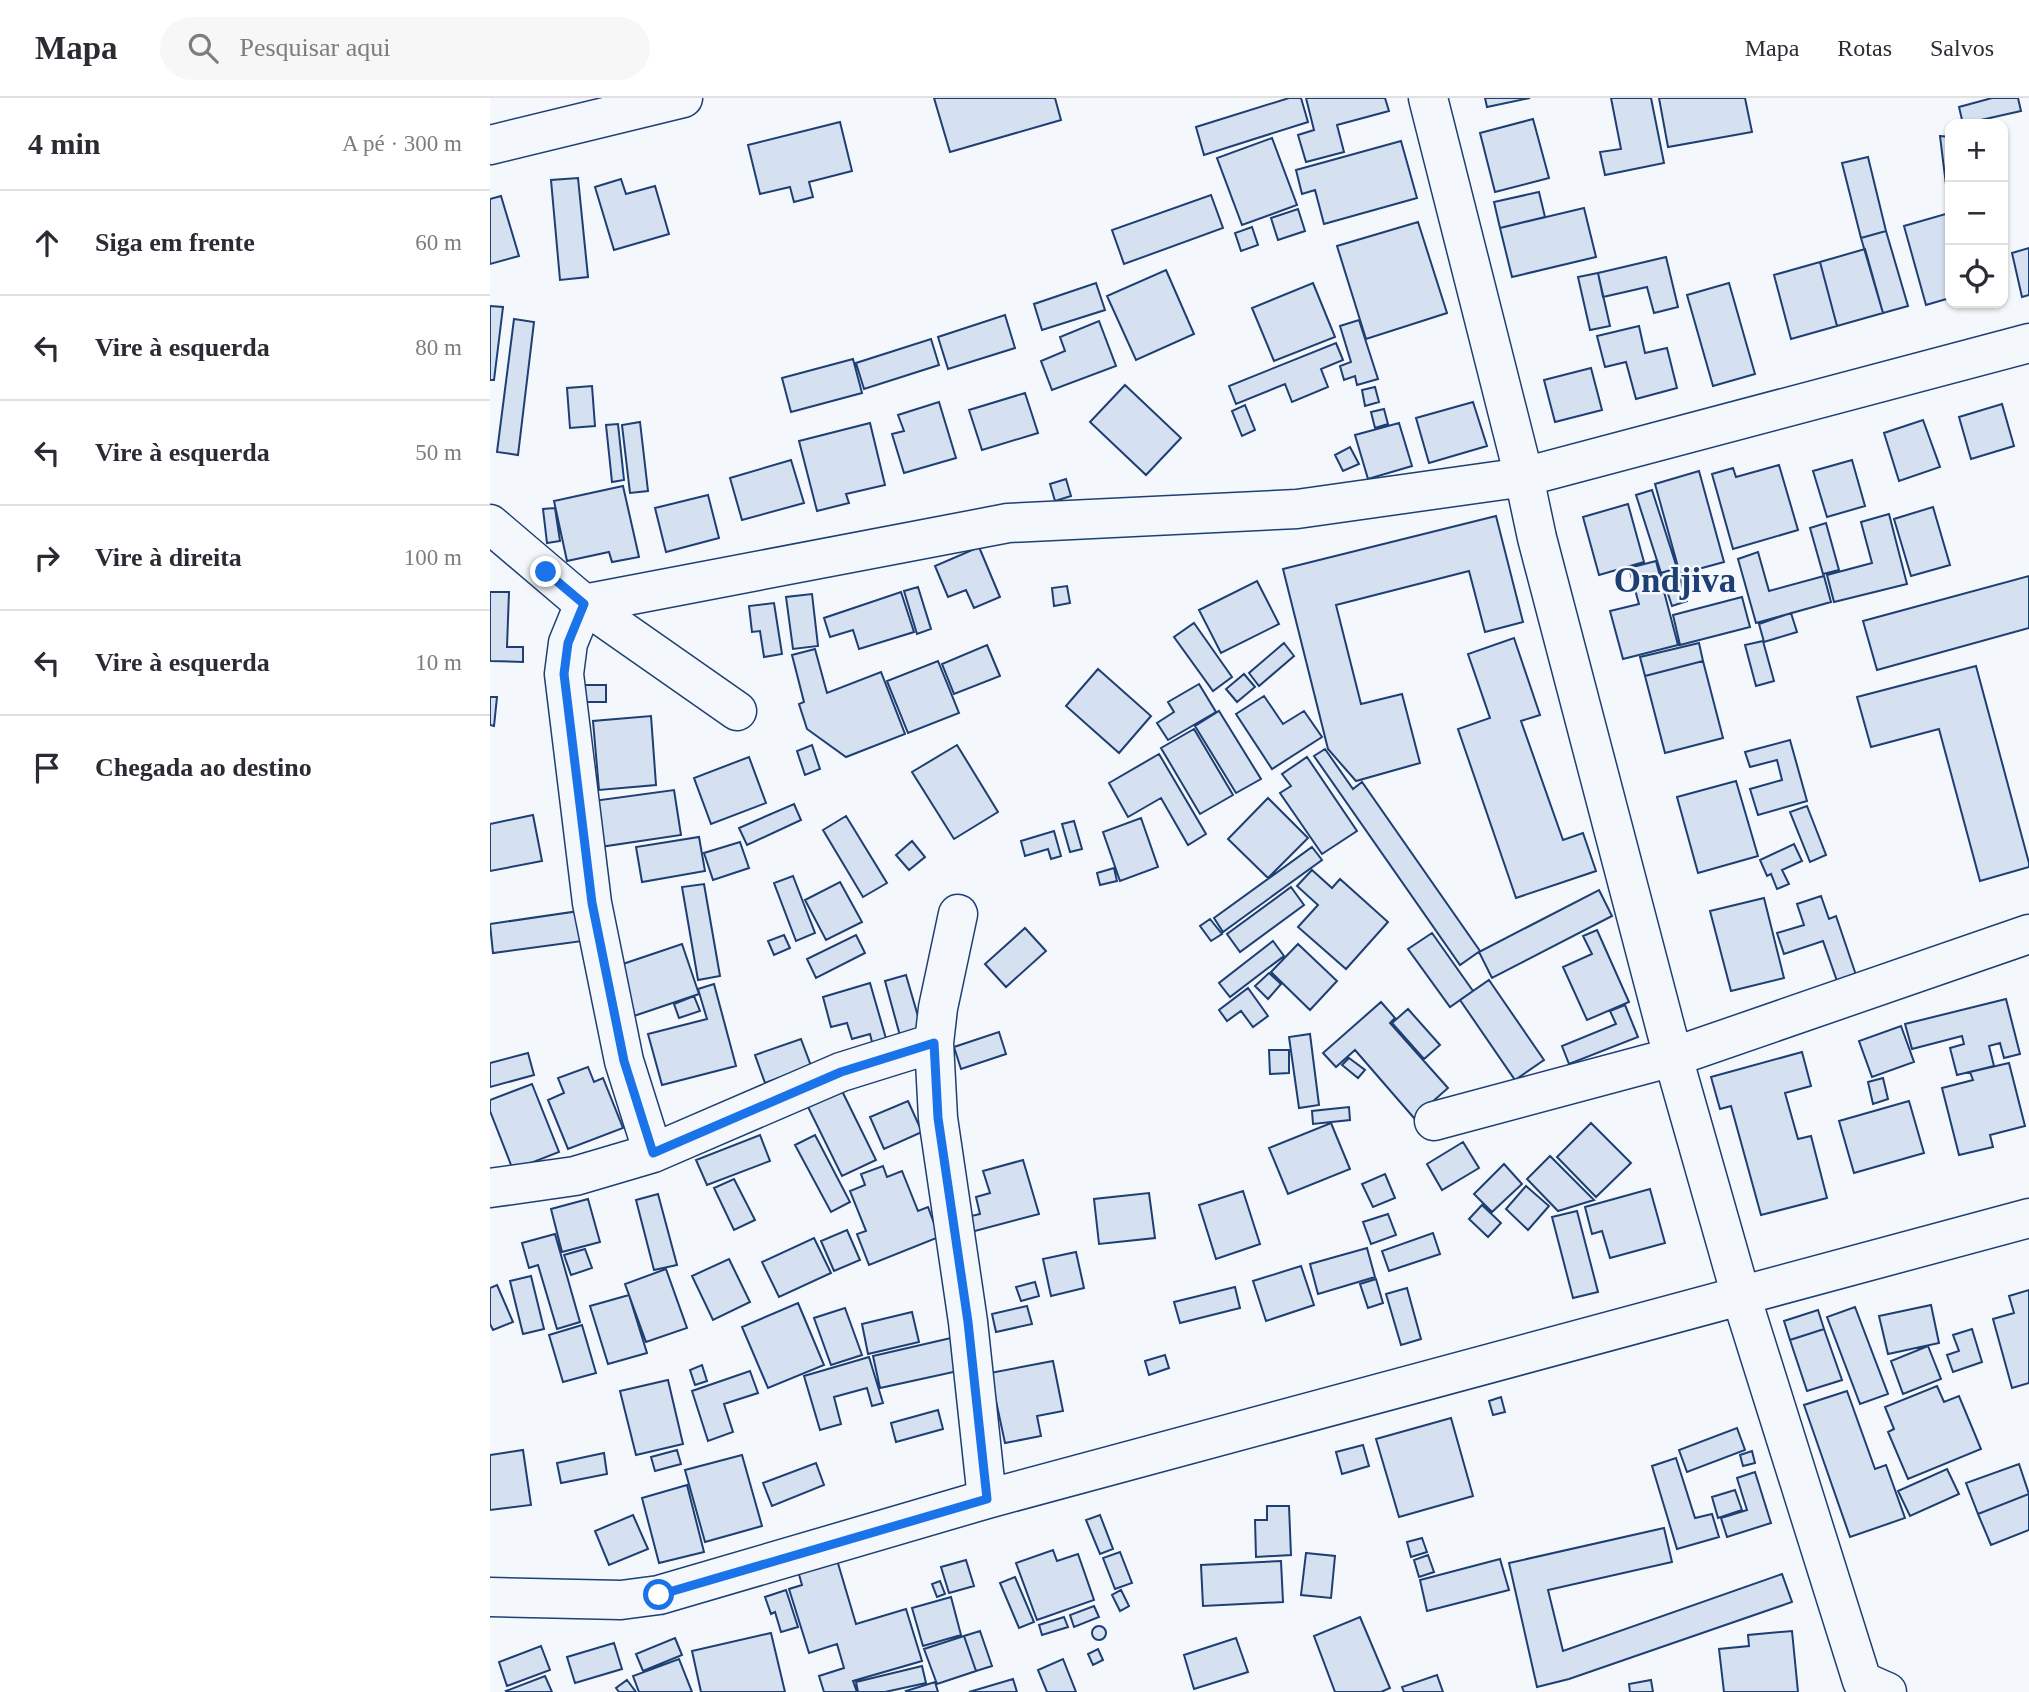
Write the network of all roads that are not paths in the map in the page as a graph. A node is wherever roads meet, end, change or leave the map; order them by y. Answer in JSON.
{"nodes":[{"id":1,"x":683,"y":98,"type":"edge"},
{"id":2,"x":1428,"y":98,"type":"edge"},
{"id":3,"x":490,"y":145,"type":"edge"},
{"id":4,"x":2029,"y":343,"type":"edge"},
{"id":5,"x":1524,"y":477,"type":"junction"},
{"id":6,"x":490,"y":524,"type":"edge"},
{"id":7,"x":584,"y":604,"type":"junction"},
{"id":8,"x":737,"y":711,"type":"dead end"},
{"id":9,"x":958,"y":914,"type":"dead end"},
{"id":10,"x":2029,"y":934,"type":"edge"},
{"id":11,"x":934,"y":1043,"type":"junction"},
{"id":12,"x":1672,"y":1057,"type":"junction"},
{"id":13,"x":1434,"y":1121,"type":"dead end"},
{"id":14,"x":653,"y":1153,"type":"junction"},
{"id":15,"x":490,"y":1188,"type":"edge"},
{"id":16,"x":2029,"y":1218,"type":"edge"},
{"id":17,"x":1741,"y":1296,"type":"junction"},
{"id":18,"x":987,"y":1499,"type":"junction"},
{"id":19,"x":490,"y":1597,"type":"edge"},
{"id":20,"x":1887,"y":1692,"type":"edge"}],
"edges":[{"from":1,"to":3,"type":"street"},
{"from":2,"to":5,"type":"street"},
{"from":4,"to":5,"type":"street"},
{"from":5,"to":7,"type":"street"},
{"from":5,"to":12,"type":"street"},
{"from":6,"to":7,"type":"street"},
{"from":7,"to":8,"type":"street"},
{"from":7,"to":14,"type":"street"},
{"from":9,"to":11,"type":"street"},
{"from":10,"to":12,"type":"street"},
{"from":11,"to":14,"type":"street"},
{"from":11,"to":18,"type":"street"},
{"from":12,"to":13,"type":"street"},
{"from":12,"to":17,"type":"street"},
{"from":14,"to":15,"type":"street"},
{"from":16,"to":17,"type":"street"},
{"from":17,"to":18,"type":"street"},
{"from":17,"to":20,"type":"street"},
{"from":18,"to":19,"type":"street"}]}
